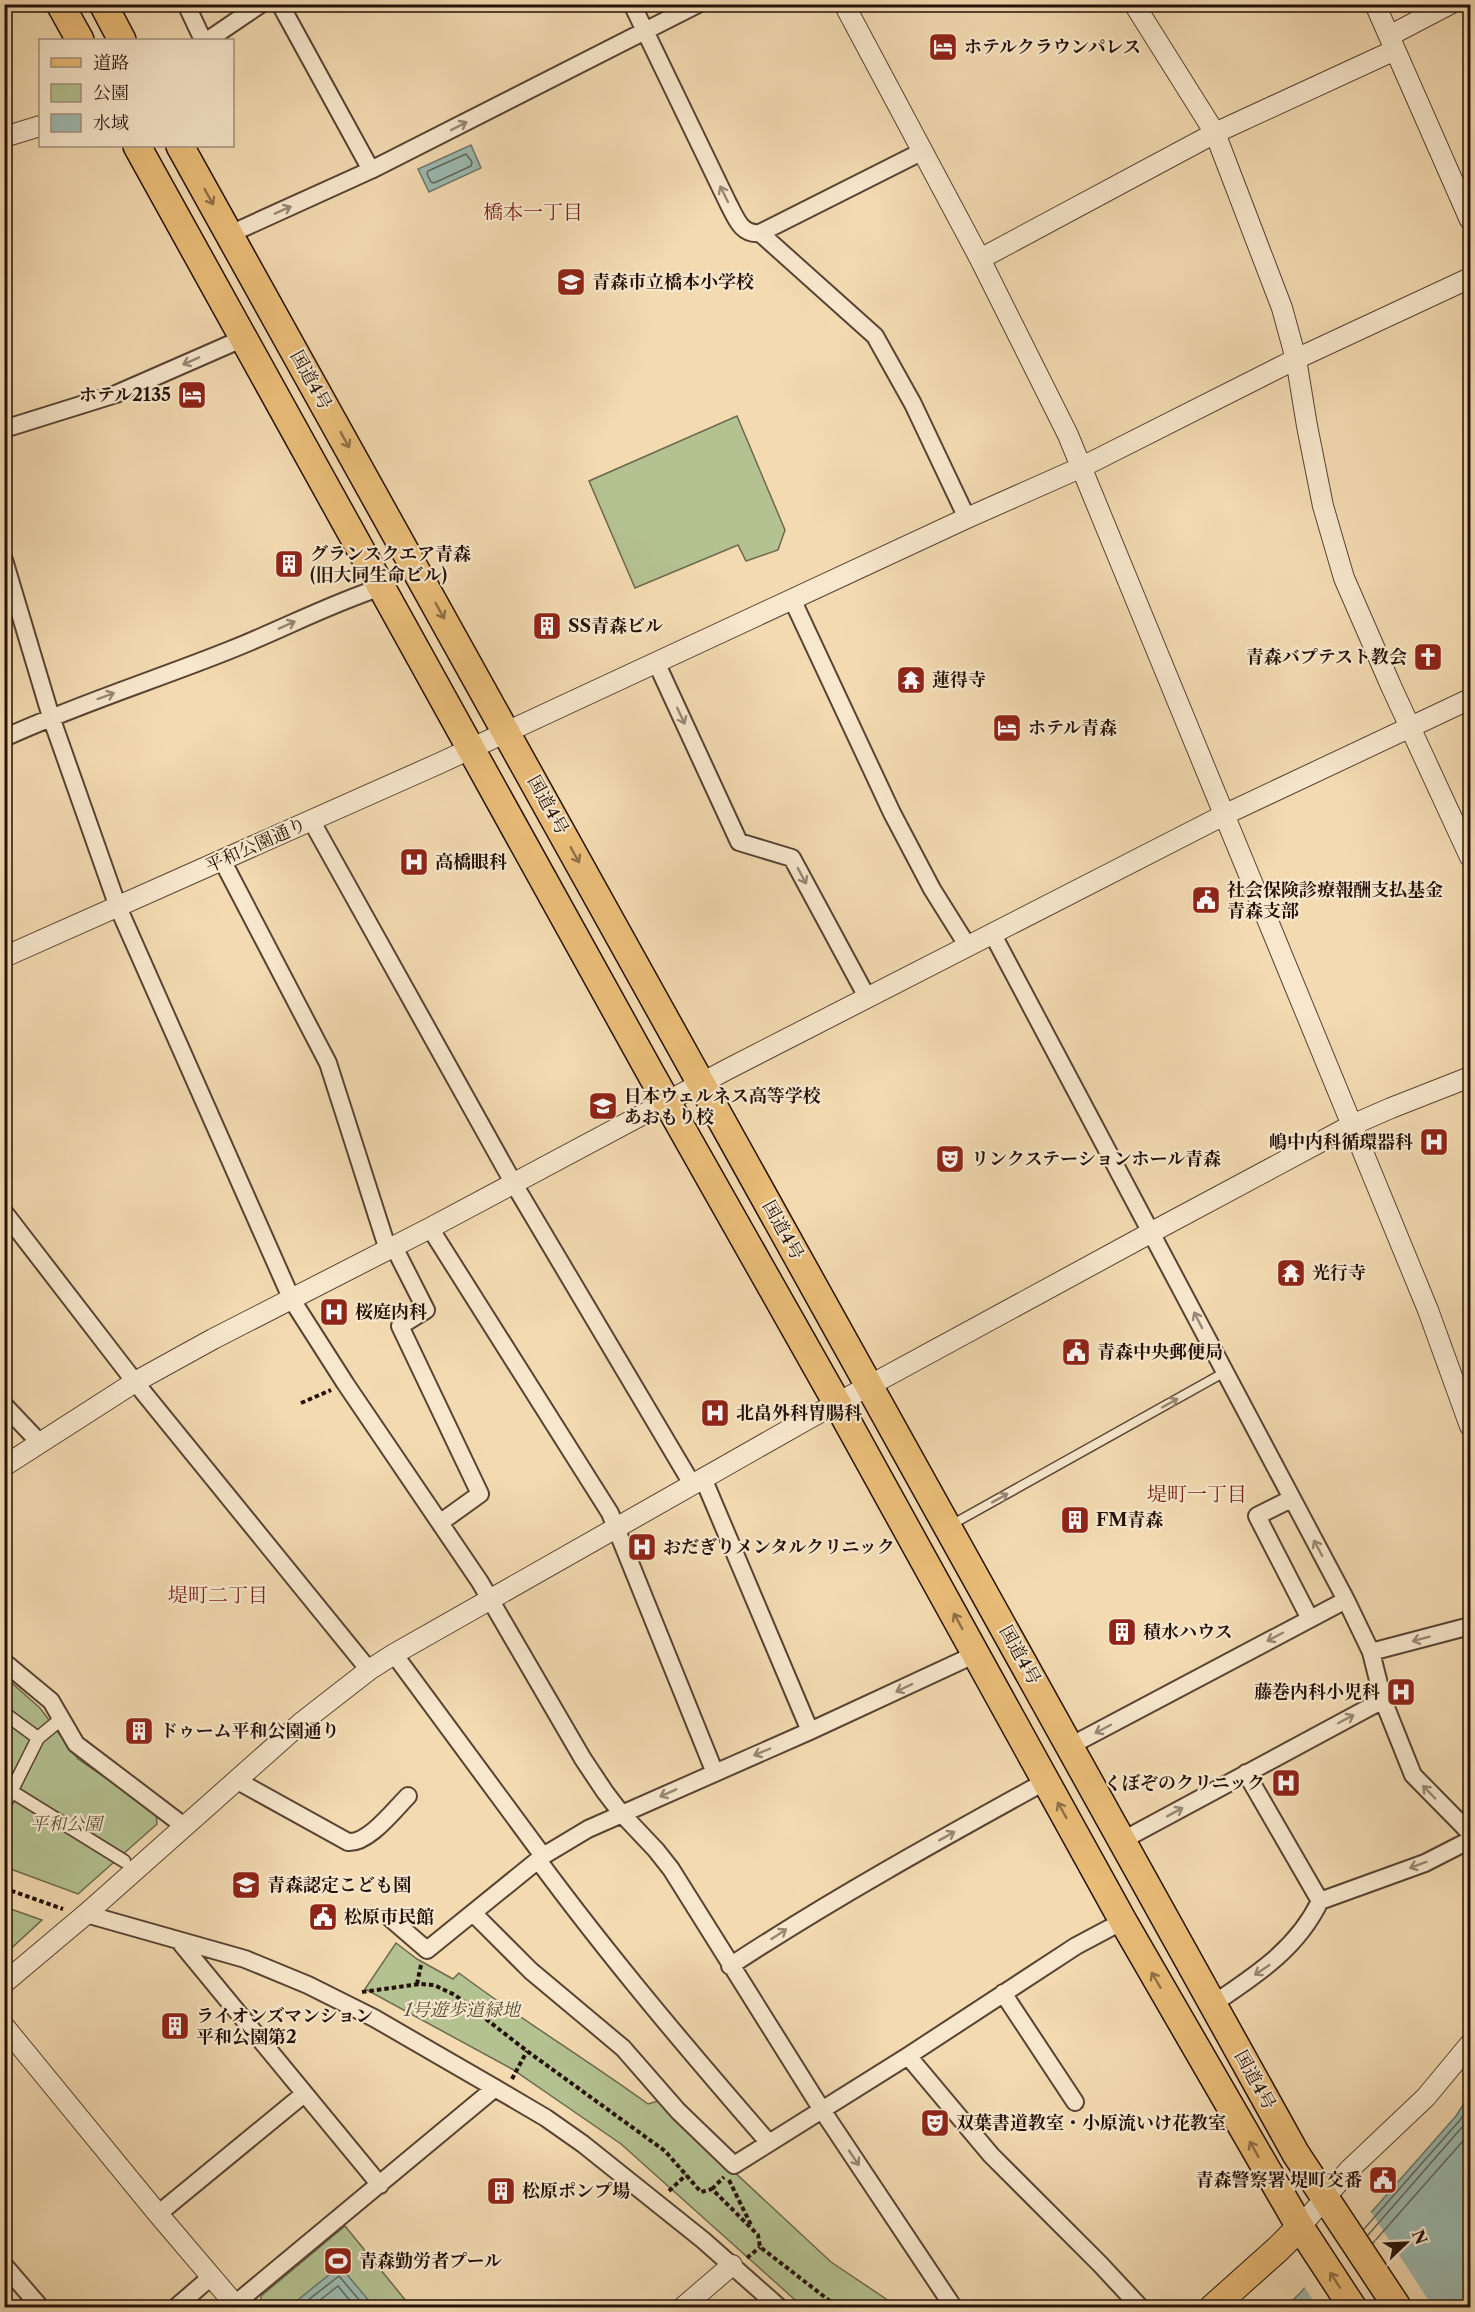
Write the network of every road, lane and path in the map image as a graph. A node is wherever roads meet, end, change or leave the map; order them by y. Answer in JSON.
{"nodes":[{"id":1,"x":60,"y":4,"type":"edge"},
{"id":2,"x":103,"y":4,"type":"edge"},
{"id":3,"x":186,"y":4,"type":"edge"},
{"id":4,"x":261,"y":4,"type":"edge"},
{"id":5,"x":280,"y":4,"type":"edge"},
{"id":6,"x":632,"y":4,"type":"edge"},
{"id":7,"x":698,"y":4,"type":"edge"},
{"id":8,"x":844,"y":4,"type":"edge"},
{"id":9,"x":1134,"y":4,"type":"edge"},
{"id":10,"x":1375,"y":4,"type":"edge"},
{"id":11,"x":1450,"y":4,"type":"edge"},
{"id":12,"x":645,"y":33,"type":"junction"},
{"id":13,"x":79,"y":39,"type":"edge"},
{"id":14,"x":121,"y":39,"type":"edge"},
{"id":15,"x":202,"y":39,"type":"edge"},
{"id":16,"x":209,"y":39,"type":"edge"},
{"id":17,"x":1392,"y":43,"type":"junction"},
{"id":18,"x":39,"y":126,"type":"edge"},
{"id":19,"x":1215,"y":133,"type":"junction"},
{"id":20,"x":4,"y":137,"type":"edge"},
{"id":21,"x":138,"y":147,"type":"edge"},
{"id":22,"x":181,"y":147,"type":"edge"},
{"id":23,"x":923,"y":151,"type":"junction"},
{"id":24,"x":371,"y":170,"type":"junction"},
{"id":25,"x":1470,"y":220,"type":"edge"},
{"id":26,"x":760,"y":233,"type":"junction"},
{"id":27,"x":230,"y":234,"type":"junction"},
{"id":28,"x":980,"y":259,"type":"junction"},
{"id":29,"x":1470,"y":278,"type":"edge"},
{"id":30,"x":244,"y":338,"type":"junction"},
{"id":31,"x":1296,"y":359,"type":"junction"},
{"id":32,"x":4,"y":429,"type":"edge"},
{"id":33,"x":1082,"y":467,"type":"junction"},
{"id":34,"x":967,"y":518,"type":"junction"},
{"id":35,"x":4,"y":560,"type":"edge"},
{"id":36,"x":382,"y":587,"type":"junction"},
{"id":37,"x":792,"y":599,"type":"junction"},
{"id":38,"x":656,"y":662,"type":"junction"},
{"id":39,"x":1470,"y":699,"type":"edge"},
{"id":40,"x":51,"y":717,"type":"junction"},
{"id":41,"x":1410,"y":728,"type":"junction"},
{"id":42,"x":507,"y":732,"type":"junction"},
{"id":43,"x":4,"y":738,"type":"edge"},
{"id":44,"x":471,"y":748,"type":"junction"},
{"id":45,"x":1226,"y":814,"type":"junction"},
{"id":46,"x":310,"y":820,"type":"junction"},
{"id":47,"x":1470,"y":857,"type":"edge"},
{"id":48,"x":222,"y":860,"type":"junction"},
{"id":49,"x":118,"y":906,"type":"junction"},
{"id":50,"x":992,"y":933,"type":"junction"},
{"id":51,"x":967,"y":945,"type":"junction"},
{"id":52,"x":4,"y":957,"type":"edge"},
{"id":53,"x":867,"y":998,"type":"junction"},
{"id":54,"x":1470,"y":1077,"type":"edge"},
{"id":55,"x":702,"y":1084,"type":"junction"},
{"id":56,"x":667,"y":1102,"type":"junction"},
{"id":57,"x":1352,"y":1125,"type":"junction"},
{"id":58,"x":514,"y":1184,"type":"junction"},
{"id":59,"x":4,"y":1212,"type":"edge"},
{"id":60,"x":430,"y":1228,"type":"junction"},
{"id":61,"x":1152,"y":1232,"type":"junction"},
{"id":62,"x":391,"y":1248,"type":"junction"},
{"id":63,"x":292,"y":1300,"type":"junction"},
{"id":64,"x":1225,"y":1372,"type":"junction"},
{"id":65,"x":135,"y":1382,"type":"junction"},
{"id":66,"x":345,"y":1383,"type":"junction"},
{"id":67,"x":870,"y":1385,"type":"junction"},
{"id":68,"x":301,"y":1403,"type":"dead end"},
{"id":69,"x":837,"y":1403,"type":"junction"},
{"id":70,"x":4,"y":1405,"type":"edge"},
{"id":71,"x":1470,"y":1426,"type":"edge"},
{"id":72,"x":40,"y":1443,"type":"junction"},
{"id":73,"x":4,"y":1466,"type":"edge"},
{"id":74,"x":698,"y":1481,"type":"junction"},
{"id":75,"x":1291,"y":1499,"type":"junction"},
{"id":76,"x":441,"y":1522,"type":"junction"},
{"id":77,"x":948,"y":1526,"type":"junction"},
{"id":78,"x":615,"y":1527,"type":"junction"},
{"id":79,"x":490,"y":1599,"type":"junction"},
{"id":80,"x":1346,"y":1600,"type":"junction"},
{"id":81,"x":1310,"y":1619,"type":"junction"},
{"id":82,"x":1470,"y":1626,"type":"edge"},
{"id":83,"x":1371,"y":1652,"type":"junction"},
{"id":84,"x":394,"y":1654,"type":"junction"},
{"id":85,"x":976,"y":1654,"type":"junction"},
{"id":86,"x":4,"y":1662,"type":"edge"},
{"id":87,"x":369,"y":1670,"type":"junction"},
{"id":88,"x":1383,"y":1700,"type":"junction"},
{"id":89,"x":4,"y":1713,"type":"edge"},
{"id":90,"x":62,"y":1719,"type":"junction"},
{"id":91,"x":810,"y":1731,"type":"junction"},
{"id":92,"x":38,"y":1738,"type":"junction"},
{"id":93,"x":1070,"y":1746,"type":"junction"},
{"id":94,"x":715,"y":1773,"type":"junction"},
{"id":95,"x":1246,"y":1773,"type":"junction"},
{"id":96,"x":236,"y":1780,"type":"junction"},
{"id":97,"x":1046,"y":1781,"type":"junction"},
{"id":98,"x":408,"y":1796,"type":"dead end"},
{"id":99,"x":7,"y":1800,"type":"edge"},
{"id":100,"x":621,"y":1813,"type":"junction"},
{"id":101,"x":184,"y":1826,"type":"junction"},
{"id":102,"x":1470,"y":1833,"type":"edge"},
{"id":103,"x":1123,"y":1840,"type":"junction"},
{"id":104,"x":1470,"y":1840,"type":"edge"},
{"id":105,"x":540,"y":1858,"type":"junction"},
{"id":106,"x":124,"y":1861,"type":"dead end"},
{"id":107,"x":4,"y":1888,"type":"edge"},
{"id":108,"x":1320,"y":1901,"type":"junction"},
{"id":109,"x":473,"y":1912,"type":"junction"},
{"id":110,"x":86,"y":1914,"type":"junction"},
{"id":111,"x":391,"y":1919,"type":"dead end"},
{"id":112,"x":1123,"y":1921,"type":"junction"},
{"id":113,"x":179,"y":1941,"type":"junction"},
{"id":114,"x":730,"y":1966,"type":"junction"},
{"id":115,"x":4,"y":1983,"type":"edge"},
{"id":116,"x":359,"y":1992,"type":"dead end"},
{"id":117,"x":1003,"y":1993,"type":"junction"},
{"id":118,"x":1213,"y":2004,"type":"junction"},
{"id":119,"x":4,"y":2026,"type":"edge"},
{"id":120,"x":1470,"y":2043,"type":"edge"},
{"id":121,"x":527,"y":2051,"type":"junction"},
{"id":122,"x":908,"y":2056,"type":"junction"},
{"id":123,"x":512,"y":2079,"type":"dead end"},
{"id":124,"x":495,"y":2088,"type":"junction"},
{"id":125,"x":304,"y":2094,"type":"junction"},
{"id":126,"x":1075,"y":2102,"type":"dead end"},
{"id":127,"x":822,"y":2110,"type":"junction"},
{"id":128,"x":769,"y":2144,"type":"junction"},
{"id":129,"x":726,"y":2174,"type":"dead end"},
{"id":130,"x":686,"y":2175,"type":"junction"},
{"id":131,"x":380,"y":2185,"type":"junction"},
{"id":132,"x":667,"y":2193,"type":"dead end"},
{"id":133,"x":1325,"y":2198,"type":"junction"},
{"id":134,"x":158,"y":2214,"type":"junction"},
{"id":135,"x":1300,"y":2227,"type":"junction"},
{"id":136,"x":753,"y":2230,"type":"junction"},
{"id":137,"x":4,"y":2265,"type":"edge"},
{"id":138,"x":732,"y":2265,"type":"junction"},
{"id":139,"x":211,"y":2277,"type":"junction"},
{"id":140,"x":237,"y":2306,"type":"edge"},
{"id":141,"x":41,"y":2307,"type":"edge"},
{"id":142,"x":175,"y":2307,"type":"edge"},
{"id":143,"x":682,"y":2307,"type":"edge"},
{"id":144,"x":780,"y":2307,"type":"edge"},
{"id":145,"x":838,"y":2307,"type":"edge"},
{"id":146,"x":954,"y":2307,"type":"edge"},
{"id":147,"x":1141,"y":2307,"type":"edge"},
{"id":148,"x":1212,"y":2307,"type":"edge"},
{"id":149,"x":1353,"y":2307,"type":"edge"},
{"id":150,"x":1398,"y":2307,"type":"edge"}],
"edges":[{"from":1,"to":13,"type":"highway"},
{"from":2,"to":14,"type":"highway"},
{"from":3,"to":15,"type":"street"},
{"from":4,"to":16,"type":"street"},
{"from":5,"to":24,"type":"street"},
{"from":6,"to":12,"type":"street"},
{"from":7,"to":12,"type":"street"},
{"from":8,"to":23,"type":"street"},
{"from":9,"to":19,"type":"street"},
{"from":10,"to":17,"type":"street"},
{"from":11,"to":17,"type":"street"},
{"from":24,"to":12,"type":"street","one_way":true},
{"from":26,"to":12,"type":"street","one_way":true},
{"from":17,"to":19,"type":"street"},
{"from":17,"to":25,"type":"street"},
{"from":18,"to":20,"type":"street"},
{"from":19,"to":28,"type":"street"},
{"from":19,"to":31,"type":"street"},
{"from":21,"to":30,"type":"highway","name":"国道4号"},
{"from":22,"to":27,"type":"highway","name":"国道4号","one_way":true},
{"from":23,"to":26,"type":"street"},
{"from":23,"to":28,"type":"street"},
{"from":27,"to":24,"type":"street","one_way":true},
{"from":26,"to":34,"type":"street"},
{"from":27,"to":42,"type":"highway","name":"国道4号","one_way":true},
{"from":28,"to":33,"type":"street"},
{"from":29,"to":31,"type":"street","name":"平和公園通り"},
{"from":30,"to":32,"type":"street","one_way":true},
{"from":30,"to":36,"type":"highway","name":"国道4号"},
{"from":31,"to":33,"type":"street","name":"平和公園通り"},
{"from":31,"to":41,"type":"street"},
{"from":33,"to":34,"type":"street","name":"平和公園通り"},
{"from":33,"to":45,"type":"street"},
{"from":34,"to":37,"type":"street","name":"平和公園通り"},
{"from":35,"to":40,"type":"street"},
{"from":40,"to":36,"type":"street","one_way":true},
{"from":36,"to":44,"type":"highway","name":"国道4号"},
{"from":37,"to":38,"type":"street","name":"平和公園通り"},
{"from":37,"to":51,"type":"street"},
{"from":38,"to":42,"type":"street","name":"平和公園通り"},
{"from":38,"to":53,"type":"street","one_way":true},
{"from":39,"to":41,"type":"street"},
{"from":40,"to":43,"type":"street"},
{"from":40,"to":49,"type":"street"},
{"from":41,"to":45,"type":"street"},
{"from":41,"to":47,"type":"street"},
{"from":42,"to":44,"type":"street","name":"平和公園通り"},
{"from":42,"to":55,"type":"highway","name":"国道4号","one_way":true},
{"from":44,"to":46,"type":"street","name":"平和公園通り"},
{"from":44,"to":56,"type":"highway","name":"国道4号"},
{"from":45,"to":50,"type":"street"},
{"from":45,"to":57,"type":"street"},
{"from":46,"to":48,"type":"street","name":"平和公園通り"},
{"from":46,"to":58,"type":"street"},
{"from":48,"to":49,"type":"street","name":"平和公園通り"},
{"from":48,"to":62,"type":"street"},
{"from":49,"to":52,"type":"street","name":"平和公園通り"},
{"from":49,"to":63,"type":"street"},
{"from":50,"to":51,"type":"street"},
{"from":50,"to":61,"type":"street"},
{"from":51,"to":53,"type":"street"},
{"from":53,"to":55,"type":"street"},
{"from":54,"to":57,"type":"street"},
{"from":55,"to":56,"type":"street"},
{"from":55,"to":67,"type":"highway","name":"国道4号"},
{"from":56,"to":58,"type":"street"},
{"from":56,"to":69,"type":"highway","name":"国道4号"},
{"from":57,"to":61,"type":"street"},
{"from":57,"to":71,"type":"street"},
{"from":58,"to":60,"type":"street"},
{"from":58,"to":74,"type":"street"},
{"from":59,"to":65,"type":"street"},
{"from":60,"to":62,"type":"street"},
{"from":60,"to":78,"type":"street"},
{"from":64,"to":61,"type":"street","one_way":true},
{"from":61,"to":67,"type":"street"},
{"from":62,"to":63,"type":"street"},
{"from":62,"to":76,"type":"street"},
{"from":63,"to":65,"type":"street"},
{"from":63,"to":66,"type":"street"},
{"from":64,"to":75,"type":"street"},
{"from":77,"to":64,"type":"lane","one_way":true},
{"from":65,"to":72,"type":"street"},
{"from":65,"to":87,"type":"street"},
{"from":66,"to":68,"type":"path"},
{"from":66,"to":76,"type":"street"},
{"from":67,"to":69,"type":"street"},
{"from":67,"to":77,"type":"highway","name":"国道4号"},
{"from":69,"to":74,"type":"street"},
{"from":85,"to":69,"type":"highway","name":"国道4号","one_way":true},
{"from":70,"to":72,"type":"street"},
{"from":72,"to":73,"type":"street"},
{"from":74,"to":78,"type":"street"},
{"from":74,"to":91,"type":"street"},
{"from":80,"to":75,"type":"street","one_way":true},
{"from":75,"to":81,"type":"street"},
{"from":76,"to":79,"type":"street"},
{"from":77,"to":93,"type":"highway","name":"国道4号"},
{"from":78,"to":79,"type":"street"},
{"from":78,"to":94,"type":"street"},
{"from":79,"to":84,"type":"street"},
{"from":79,"to":100,"type":"street"},
{"from":80,"to":81,"type":"street"},
{"from":80,"to":83,"type":"street"},
{"from":81,"to":93,"type":"street","one_way":true},
{"from":82,"to":83,"type":"street","one_way":true},
{"from":83,"to":88,"type":"street"},
{"from":84,"to":87,"type":"street"},
{"from":84,"to":105,"type":"street"},
{"from":85,"to":91,"type":"street","one_way":true},
{"from":85,"to":97,"type":"highway","name":"国道4号"},
{"from":86,"to":90,"type":"street"},
{"from":87,"to":96,"type":"street"},
{"from":95,"to":88,"type":"street","one_way":true},
{"from":102,"to":88,"type":"street","one_way":true},
{"from":89,"to":92,"type":"street"},
{"from":90,"to":92,"type":"street"},
{"from":90,"to":101,"type":"street"},
{"from":91,"to":94,"type":"street","one_way":true},
{"from":92,"to":99,"type":"street"},
{"from":93,"to":103,"type":"highway","name":"国道4号"},
{"from":94,"to":100,"type":"street","one_way":true},
{"from":103,"to":95,"type":"street","one_way":true},
{"from":95,"to":108,"type":"street"},
{"from":96,"to":98,"type":"street"},
{"from":96,"to":101,"type":"street"},
{"from":112,"to":97,"type":"highway","name":"国道4号","one_way":true},
{"from":114,"to":97,"type":"street","one_way":true},
{"from":99,"to":106,"type":"street"},
{"from":100,"to":105,"type":"street"},
{"from":100,"to":114,"type":"street"},
{"from":101,"to":110,"type":"street"},
{"from":103,"to":118,"type":"highway","name":"国道4号"},
{"from":104,"to":108,"type":"street","one_way":true},
{"from":105,"to":109,"type":"street"},
{"from":105,"to":128,"type":"street"},
{"from":107,"to":110,"type":"path"},
{"from":108,"to":118,"type":"street","one_way":true},
{"from":109,"to":111,"type":"street"},
{"from":109,"to":128,"type":"street"},
{"from":110,"to":113,"type":"street"},
{"from":110,"to":115,"type":"street"},
{"from":112,"to":117,"type":"street"},
{"from":135,"to":112,"type":"highway","name":"国道4号","one_way":true},
{"from":113,"to":124,"type":"street"},
{"from":113,"to":125,"type":"street"},
{"from":114,"to":127,"type":"street"},
{"from":116,"to":121,"type":"path"},
{"from":117,"to":122,"type":"street"},
{"from":117,"to":126,"type":"street"},
{"from":118,"to":133,"type":"highway","name":"国道4号"},
{"from":119,"to":134,"type":"street"},
{"from":120,"to":133,"type":"street"},
{"from":121,"to":123,"type":"path"},
{"from":121,"to":130,"type":"path"},
{"from":122,"to":127,"type":"street"},
{"from":122,"to":147,"type":"street"},
{"from":124,"to":131,"type":"street"},
{"from":124,"to":138,"type":"street"},
{"from":125,"to":131,"type":"street"},
{"from":125,"to":134,"type":"street"},
{"from":127,"to":128,"type":"street"},
{"from":127,"to":146,"type":"street","one_way":true},
{"from":129,"to":136,"type":"path"},
{"from":130,"to":132,"type":"path"},
{"from":130,"to":136,"type":"path"},
{"from":131,"to":140,"type":"street"},
{"from":133,"to":135,"type":"street"},
{"from":133,"to":150,"type":"highway","name":"国道4号"},
{"from":134,"to":139,"type":"street"},
{"from":135,"to":148,"type":"main road"},
{"from":149,"to":135,"type":"highway","name":"国道4号","one_way":true},
{"from":136,"to":145,"type":"path"},
{"from":137,"to":141,"type":"street"},
{"from":138,"to":143,"type":"street"},
{"from":138,"to":144,"type":"street"},
{"from":139,"to":140,"type":"street"},
{"from":139,"to":142,"type":"street"}]}
